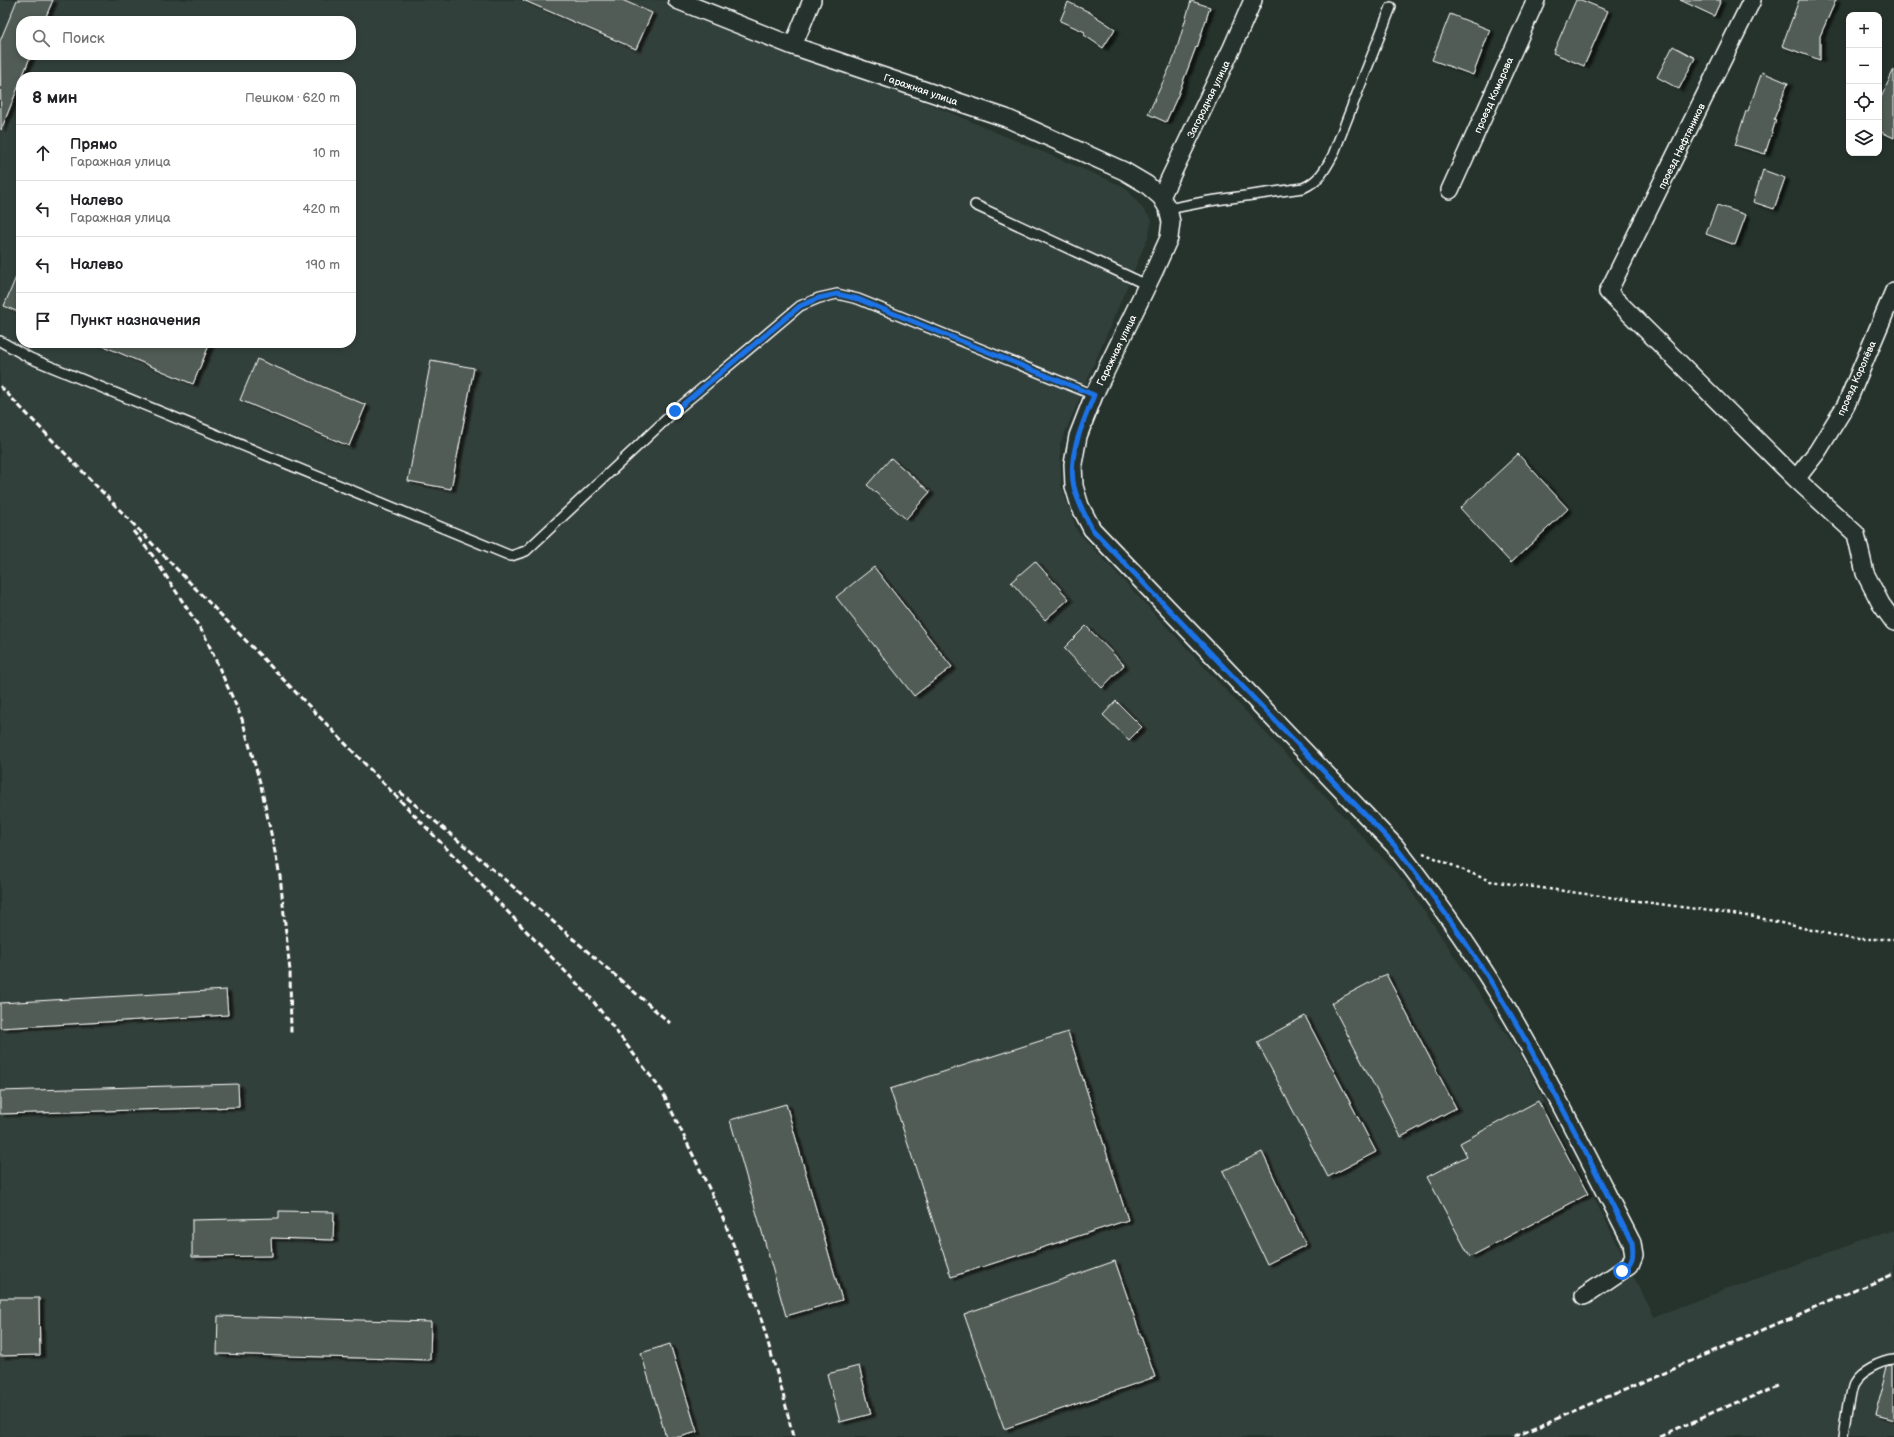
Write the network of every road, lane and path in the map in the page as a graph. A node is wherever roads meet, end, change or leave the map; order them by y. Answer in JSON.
{"nodes":[{"id":1,"x":677,"y":0,"type":"edge"},
{"id":2,"x":812,"y":0,"type":"edge"},
{"id":3,"x":1253,"y":0,"type":"edge"},
{"id":4,"x":1536,"y":0,"type":"edge"},
{"id":5,"x":1752,"y":0,"type":"edge"},
{"id":6,"x":1391,"y":6,"type":"dead end"},
{"id":7,"x":793,"y":46,"type":"junction"},
{"id":8,"x":1450,"y":190,"type":"dead end"},
{"id":9,"x":1165,"y":203,"type":"junction"},
{"id":10,"x":975,"y":205,"type":"dead end"},
{"id":11,"x":1147,"y":285,"type":"junction"},
{"id":12,"x":1894,"y":291,"type":"edge"},
{"id":13,"x":0,"y":341,"type":"edge"},
{"id":14,"x":1094,"y":395,"type":"junction"},
{"id":15,"x":1796,"y":479,"type":"junction"},
{"id":16,"x":1894,"y":622,"type":"edge"},
{"id":17,"x":1420,"y":853,"type":"dead end"},
{"id":18,"x":1894,"y":939,"type":"edge"},
{"id":19,"x":1584,"y":1296,"type":"dead end"},
{"id":20,"x":1894,"y":1359,"type":"edge"},
{"id":21,"x":1844,"y":1437,"type":"edge"}],
"edges":[{"from":1,"to":7,"type":"street","name":"Гаражная улица"},
{"from":2,"to":7,"type":"street"},
{"from":3,"to":9,"type":"street","name":"Загородная улица"},
{"from":4,"to":8,"type":"street","name":"проезд Комарова"},
{"from":5,"to":15,"type":"street","name":"проезд Нефтяников"},
{"from":6,"to":9,"type":"lane"},
{"from":7,"to":9,"type":"street","name":"Гаражная улица"},
{"from":9,"to":11,"type":"street","name":"Гаражная улица"},
{"from":10,"to":11,"type":"lane"},
{"from":11,"to":14,"type":"street","name":"Гаражная улица"},
{"from":12,"to":15,"type":"street","name":"проезд Королёва"},
{"from":13,"to":14,"type":"lane"},
{"from":14,"to":19,"type":"street","name":"Гаражная улица"},
{"from":15,"to":16,"type":"street"},
{"from":17,"to":18,"type":"path"},
{"from":20,"to":21,"type":"lane"}]}
